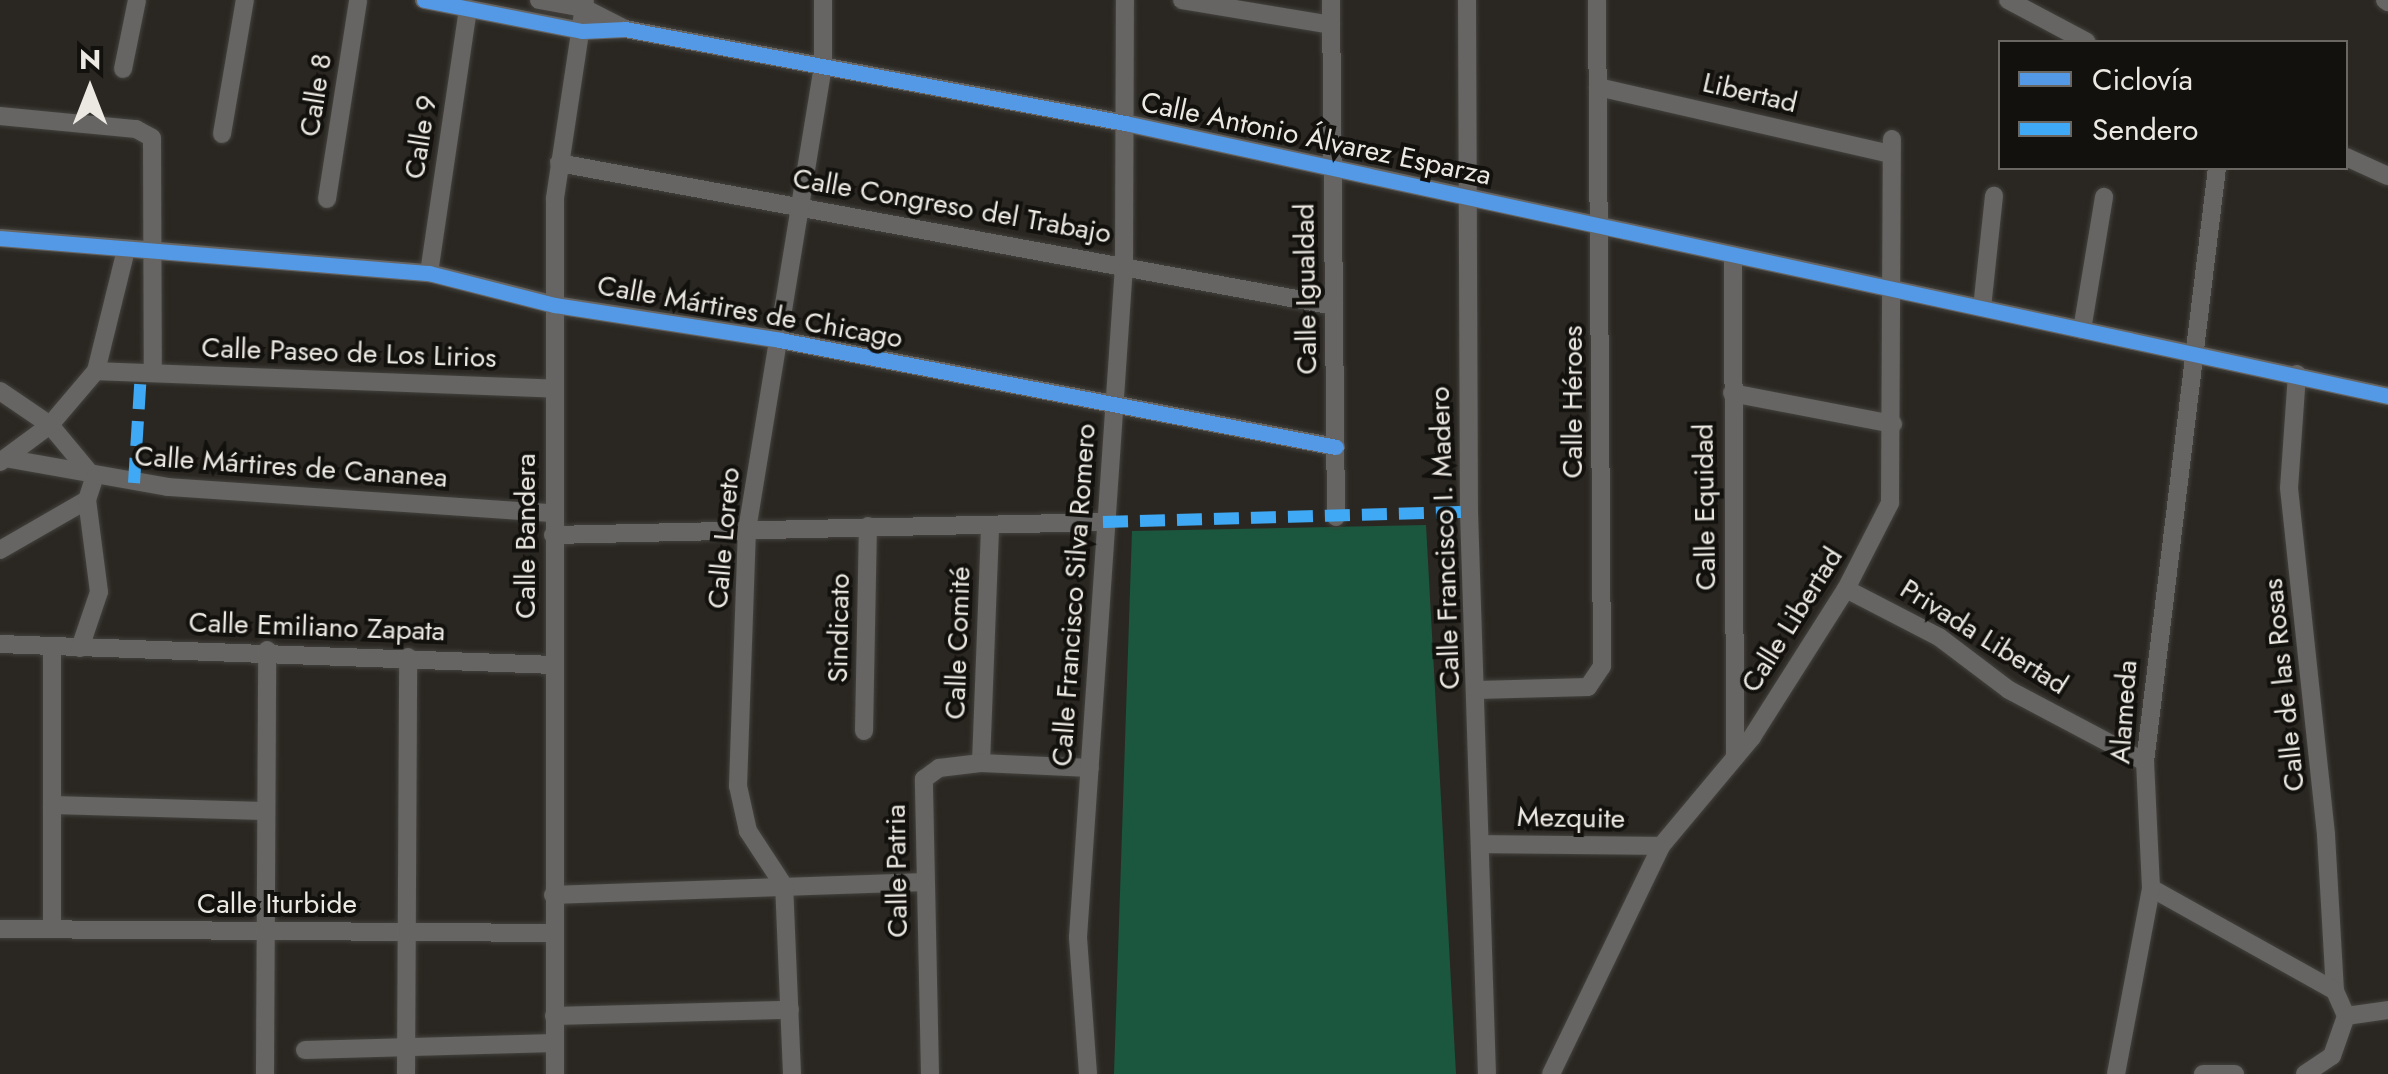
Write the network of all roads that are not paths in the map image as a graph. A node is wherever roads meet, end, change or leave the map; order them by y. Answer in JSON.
{"nodes":[{"id":1,"x":136,"y":0,"type":"edge"},
{"id":2,"x":245,"y":0,"type":"edge"},
{"id":3,"x":358,"y":0,"type":"edge"},
{"id":4,"x":424,"y":0,"type":"edge"},
{"id":5,"x":539,"y":0,"type":"edge"},
{"id":6,"x":823,"y":0,"type":"edge"},
{"id":7,"x":1125,"y":0,"type":"edge"},
{"id":8,"x":1182,"y":0,"type":"edge"},
{"id":9,"x":1331,"y":0,"type":"edge"},
{"id":10,"x":1467,"y":0,"type":"edge"},
{"id":11,"x":1597,"y":0,"type":"edge"},
{"id":12,"x":2008,"y":0,"type":"edge"},
{"id":13,"x":584,"y":4,"type":"edge"},
{"id":14,"x":468,"y":9,"type":"junction"},
{"id":15,"x":1332,"y":25,"type":"junction"},
{"id":16,"x":625,"y":29,"type":"junction"},
{"id":17,"x":582,"y":31,"type":"junction"},
{"id":18,"x":2083,"y":40,"type":"edge"},
{"id":19,"x":823,"y":66,"type":"junction"},
{"id":20,"x":123,"y":69,"type":"dead end"},
{"id":21,"x":1598,"y":86,"type":"junction"},
{"id":22,"x":0,"y":116,"type":"edge"},
{"id":23,"x":1125,"y":122,"type":"junction"},
{"id":24,"x":222,"y":134,"type":"dead end"},
{"id":25,"x":1890,"y":146,"type":"joint"},
{"id":26,"x":2348,"y":159,"type":"edge"},
{"id":27,"x":559,"y":163,"type":"junction"},
{"id":28,"x":1333,"y":168,"type":"junction"},
{"id":29,"x":2217,"y":170,"type":"edge"},
{"id":30,"x":2388,"y":176,"type":"edge"},
{"id":31,"x":1994,"y":196,"type":"dead end"},
{"id":32,"x":2104,"y":197,"type":"dead end"},
{"id":33,"x":1468,"y":198,"type":"junction"},
{"id":34,"x":328,"y":199,"type":"dead end"},
{"id":35,"x":802,"y":206,"type":"junction"},
{"id":36,"x":1600,"y":227,"type":"junction"},
{"id":37,"x":0,"y":238,"type":"edge"},
{"id":38,"x":126,"y":250,"type":"junction"},
{"id":39,"x":154,"y":252,"type":"junction"},
{"id":40,"x":1733,"y":256,"type":"junction"},
{"id":41,"x":1124,"y":266,"type":"junction"},
{"id":42,"x":428,"y":273,"type":"junction"},
{"id":43,"x":1887,"y":289,"type":"junction"},
{"id":44,"x":554,"y":305,"type":"junction"},
{"id":45,"x":1334,"y":306,"type":"junction"},
{"id":46,"x":1982,"y":308,"type":"junction"},
{"id":47,"x":2082,"y":330,"type":"junction"},
{"id":48,"x":780,"y":340,"type":"junction"},
{"id":49,"x":2193,"y":352,"type":"junction"},
{"id":50,"x":96,"y":371,"type":"junction"},
{"id":51,"x":147,"y":372,"type":"junction"},
{"id":52,"x":2296,"y":374,"type":"junction"},
{"id":53,"x":555,"y":389,"type":"junction"},
{"id":54,"x":0,"y":391,"type":"edge"},
{"id":55,"x":1732,"y":393,"type":"junction"},
{"id":56,"x":2388,"y":396,"type":"edge"},
{"id":57,"x":1114,"y":404,"type":"junction"},
{"id":58,"x":1892,"y":424,"type":"junction"},
{"id":59,"x":50,"y":425,"type":"junction"},
{"id":60,"x":1336,"y":447,"type":"junction"},
{"id":61,"x":5,"y":461,"type":"edge"},
{"id":62,"x":94,"y":478,"type":"junction"},
{"id":63,"x":87,"y":500,"type":"junction"},
{"id":64,"x":554,"y":513,"type":"junction"},
{"id":65,"x":1336,"y":518,"type":"dead end"},
{"id":66,"x":1104,"y":522,"type":"junction"},
{"id":67,"x":990,"y":525,"type":"junction"},
{"id":68,"x":868,"y":526,"type":"junction"},
{"id":69,"x":747,"y":530,"type":"junction"},
{"id":70,"x":554,"y":534,"type":"junction"},
{"id":71,"x":0,"y":550,"type":"edge"},
{"id":72,"x":1846,"y":589,"type":"junction"},
{"id":73,"x":0,"y":644,"type":"edge"},
{"id":74,"x":52,"y":648,"type":"junction"},
{"id":75,"x":80,"y":648,"type":"junction"},
{"id":76,"x":267,"y":650,"type":"junction"},
{"id":77,"x":408,"y":657,"type":"junction"},
{"id":78,"x":553,"y":665,"type":"junction"},
{"id":79,"x":1477,"y":690,"type":"junction"},
{"id":80,"x":864,"y":730,"type":"dead end"},
{"id":81,"x":1736,"y":757,"type":"junction"},
{"id":82,"x":2144,"y":762,"type":"junction"},
{"id":83,"x":981,"y":763,"type":"junction"},
{"id":84,"x":1090,"y":768,"type":"junction"},
{"id":85,"x":52,"y":804,"type":"junction"},
{"id":86,"x":264,"y":811,"type":"junction"},
{"id":87,"x":1480,"y":844,"type":"junction"},
{"id":88,"x":1661,"y":846,"type":"junction"},
{"id":89,"x":924,"y":882,"type":"junction"},
{"id":90,"x":784,"y":886,"type":"junction"},
{"id":91,"x":2151,"y":888,"type":"junction"},
{"id":92,"x":553,"y":894,"type":"junction"},
{"id":93,"x":52,"y":928,"type":"junction"},
{"id":94,"x":0,"y":929,"type":"edge"},
{"id":95,"x":270,"y":932,"type":"junction"},
{"id":96,"x":408,"y":932,"type":"junction"},
{"id":97,"x":554,"y":933,"type":"junction"},
{"id":98,"x":2335,"y":992,"type":"junction"},
{"id":99,"x":790,"y":1010,"type":"junction"},
{"id":100,"x":2388,"y":1010,"type":"edge"},
{"id":101,"x":554,"y":1016,"type":"junction"},
{"id":102,"x":2346,"y":1016,"type":"junction"},
{"id":103,"x":554,"y":1043,"type":"junction"},
{"id":104,"x":406,"y":1046,"type":"junction"},
{"id":105,"x":305,"y":1050,"type":"dead end"},
{"id":106,"x":265,"y":1074,"type":"edge"},
{"id":107,"x":406,"y":1074,"type":"edge"},
{"id":108,"x":555,"y":1074,"type":"edge"},
{"id":109,"x":792,"y":1074,"type":"edge"},
{"id":110,"x":930,"y":1074,"type":"edge"},
{"id":111,"x":1088,"y":1074,"type":"edge"},
{"id":112,"x":1487,"y":1074,"type":"edge"},
{"id":113,"x":1551,"y":1074,"type":"edge"},
{"id":114,"x":2116,"y":1074,"type":"edge"},
{"id":115,"x":2203,"y":1074,"type":"edge"},
{"id":116,"x":2235,"y":1074,"type":"edge"},
{"id":117,"x":2305,"y":1074,"type":"edge"}],
"edges":[{"from":1,"to":20,"type":"street"},
{"from":2,"to":24,"type":"street"},
{"from":3,"to":34,"type":"street","name":"Calle 8"},
{"from":4,"to":14,"type":"street","name":"Calle Antonio Álvarez Esparza"},
{"from":5,"to":13,"type":"street","name":"Calle Antonio Álvarez Esparza"},
{"from":6,"to":19,"type":"street","name":"Calle Loreto"},
{"from":7,"to":23,"type":"street","name":"Calle Francisco Silva Romero"},
{"from":8,"to":15,"type":"street"},
{"from":9,"to":15,"type":"street","name":"Calle Igualdad"},
{"from":10,"to":33,"type":"street","name":"Calle Francisco I. Madero"},
{"from":11,"to":21,"type":"street","name":"Calle Héroes"},
{"from":12,"to":18,"type":"street"},
{"from":13,"to":16,"type":"street","name":"Calle Antonio Álvarez Esparza"},
{"from":13,"to":17,"type":"street","name":"Calle Bandera"},
{"from":14,"to":17,"type":"street","name":"Calle Antonio Álvarez Esparza"},
{"from":14,"to":42,"type":"street","name":"Calle 9"},
{"from":15,"to":28,"type":"street","name":"Calle Igualdad"},
{"from":16,"to":17,"type":"street","name":"Calle Antonio Álvarez Esparza"},
{"from":16,"to":19,"type":"street","name":"Calle Antonio Álvarez Esparza"},
{"from":17,"to":27,"type":"street","name":"Calle Bandera"},
{"from":19,"to":23,"type":"street","name":"Calle Antonio Álvarez Esparza"},
{"from":19,"to":35,"type":"street","name":"Calle Loreto"},
{"from":21,"to":25,"type":"street","name":"Libertad"},
{"from":21,"to":36,"type":"street","name":"Calle Héroes"},
{"from":22,"to":39,"type":"street"},
{"from":23,"to":28,"type":"street","name":"Calle Antonio Álvarez Esparza"},
{"from":23,"to":41,"type":"street","name":"Calle Francisco Silva Romero"},
{"from":25,"to":43,"type":"street","name":"Calle Libertad"},
{"from":26,"to":30,"type":"street"},
{"from":27,"to":35,"type":"street","name":"Calle Congreso del Trabajo"},
{"from":27,"to":44,"type":"street","name":"Calle Bandera"},
{"from":28,"to":33,"type":"street","name":"Calle Antonio Álvarez Esparza"},
{"from":28,"to":45,"type":"street","name":"Calle Igualdad"},
{"from":29,"to":49,"type":"street","name":"Alameda"},
{"from":31,"to":46,"type":"street"},
{"from":32,"to":47,"type":"street"},
{"from":33,"to":36,"type":"street","name":"Calle Antonio Álvarez Esparza"},
{"from":33,"to":79,"type":"street","name":"Calle Francisco I. Madero"},
{"from":35,"to":41,"type":"street","name":"Calle Congreso del Trabajo"},
{"from":35,"to":48,"type":"street","name":"Calle Loreto"},
{"from":36,"to":40,"type":"street","name":"Calle Antonio Álvarez Esparza"},
{"from":36,"to":79,"type":"street","name":"Calle Héroes"},
{"from":37,"to":38,"type":"street","name":"Calle Mártires de Chicago"},
{"from":38,"to":39,"type":"street","name":"Calle Mártires de Chicago"},
{"from":38,"to":50,"type":"street"},
{"from":39,"to":42,"type":"street","name":"Calle Mártires de Chicago"},
{"from":39,"to":51,"type":"street"},
{"from":40,"to":43,"type":"street","name":"Calle Antonio Álvarez Esparza"},
{"from":40,"to":55,"type":"street","name":"Calle Equidad"},
{"from":41,"to":45,"type":"street","name":"Calle Congreso del Trabajo"},
{"from":41,"to":57,"type":"street","name":"Calle Francisco Silva Romero"},
{"from":42,"to":44,"type":"street","name":"Calle Mártires de Chicago"},
{"from":43,"to":46,"type":"street","name":"Calle Antonio Álvarez Esparza"},
{"from":43,"to":58,"type":"street","name":"Calle Libertad"},
{"from":44,"to":48,"type":"street","name":"Calle Mártires de Chicago"},
{"from":44,"to":53,"type":"street","name":"Calle Bandera"},
{"from":45,"to":60,"type":"street","name":"Calle Igualdad"},
{"from":46,"to":47,"type":"street","name":"Calle Antonio Álvarez Esparza"},
{"from":47,"to":49,"type":"street","name":"Calle Antonio Álvarez Esparza"},
{"from":48,"to":57,"type":"street","name":"Calle Mártires de Chicago"},
{"from":48,"to":69,"type":"street","name":"Calle Loreto"},
{"from":49,"to":52,"type":"street"},
{"from":49,"to":82,"type":"street","name":"Alameda"},
{"from":50,"to":51,"type":"street","name":"Calle Paseo de Los Lirios"},
{"from":50,"to":59,"type":"street"},
{"from":51,"to":53,"type":"street","name":"Calle Paseo de Los Lirios"},
{"from":52,"to":56,"type":"street"},
{"from":52,"to":98,"type":"street","name":"Calle de las Rosas"},
{"from":53,"to":64,"type":"street","name":"Calle Bandera"},
{"from":54,"to":59,"type":"street","name":"Calle Mártires de Cananea"},
{"from":55,"to":58,"type":"street"},
{"from":55,"to":81,"type":"street","name":"Calle Equidad"},
{"from":57,"to":60,"type":"street","name":"Calle Mártires de Chicago"},
{"from":57,"to":66,"type":"street","name":"Calle Francisco Silva Romero"},
{"from":58,"to":72,"type":"street","name":"Calle Libertad"},
{"from":59,"to":61,"type":"street"},
{"from":59,"to":62,"type":"street","name":"Calle Mártires de Cananea"},
{"from":60,"to":65,"type":"street","name":"Calle Igualdad"},
{"from":61,"to":62,"type":"street"},
{"from":62,"to":63,"type":"street"},
{"from":62,"to":64,"type":"street","name":"Calle Mártires de Cananea"},
{"from":63,"to":71,"type":"street"},
{"from":63,"to":75,"type":"street"},
{"from":64,"to":70,"type":"street","name":"Calle Bandera"},
{"from":66,"to":67,"type":"street"},
{"from":66,"to":84,"type":"street","name":"Calle Francisco Silva Romero"},
{"from":67,"to":68,"type":"street"},
{"from":67,"to":83,"type":"street","name":"Calle Comité"},
{"from":68,"to":69,"type":"street"},
{"from":68,"to":80,"type":"street","name":"Sindicato"},
{"from":69,"to":70,"type":"street"},
{"from":69,"to":90,"type":"street","name":"Calle Loreto"},
{"from":70,"to":78,"type":"street","name":"Calle Bandera"},
{"from":72,"to":81,"type":"street","name":"Calle Libertad"},
{"from":72,"to":82,"type":"street","name":"Privada Libertad"},
{"from":73,"to":74,"type":"street","name":"Calle Emiliano Zapata"},
{"from":74,"to":75,"type":"street","name":"Calle Emiliano Zapata"},
{"from":74,"to":85,"type":"street"},
{"from":75,"to":76,"type":"street","name":"Calle Emiliano Zapata"},
{"from":76,"to":77,"type":"street","name":"Calle Emiliano Zapata"},
{"from":76,"to":86,"type":"street"},
{"from":77,"to":78,"type":"street","name":"Calle Emiliano Zapata"},
{"from":77,"to":96,"type":"street"},
{"from":78,"to":92,"type":"street","name":"Calle Bandera"},
{"from":79,"to":87,"type":"street","name":"Calle Francisco I. Madero"},
{"from":81,"to":88,"type":"street","name":"Calle Libertad"},
{"from":82,"to":91,"type":"street","name":"Alameda"},
{"from":83,"to":84,"type":"street","name":"Calle Patria"},
{"from":83,"to":89,"type":"street","name":"Calle Patria"},
{"from":84,"to":111,"type":"street","name":"Calle Francisco Silva Romero"},
{"from":85,"to":86,"type":"street"},
{"from":85,"to":93,"type":"street"},
{"from":86,"to":95,"type":"street"},
{"from":87,"to":88,"type":"street","name":"Mezquite"},
{"from":87,"to":112,"type":"street","name":"Calle Francisco I. Madero"},
{"from":88,"to":113,"type":"street","name":"Calle Libertad"},
{"from":89,"to":90,"type":"street"},
{"from":89,"to":110,"type":"street","name":"Calle Patria"},
{"from":90,"to":92,"type":"street"},
{"from":90,"to":99,"type":"street","name":"Calle Loreto"},
{"from":91,"to":98,"type":"street"},
{"from":91,"to":114,"type":"street","name":"Alameda"},
{"from":92,"to":97,"type":"street","name":"Calle Bandera"},
{"from":93,"to":94,"type":"street","name":"Calle Iturbide"},
{"from":93,"to":95,"type":"street","name":"Calle Iturbide"},
{"from":95,"to":96,"type":"street","name":"Calle Iturbide"},
{"from":95,"to":106,"type":"street"},
{"from":96,"to":97,"type":"street","name":"Calle Iturbide"},
{"from":96,"to":104,"type":"street"},
{"from":97,"to":101,"type":"street","name":"Calle Bandera"},
{"from":98,"to":102,"type":"street"},
{"from":99,"to":101,"type":"street"},
{"from":99,"to":109,"type":"street","name":"Calle Loreto"},
{"from":100,"to":102,"type":"street"},
{"from":101,"to":103,"type":"street","name":"Calle Bandera"},
{"from":102,"to":117,"type":"street"},
{"from":103,"to":104,"type":"street"},
{"from":103,"to":108,"type":"street","name":"Calle Bandera"},
{"from":104,"to":105,"type":"street"},
{"from":104,"to":107,"type":"street"},
{"from":115,"to":116,"type":"street"}]}
